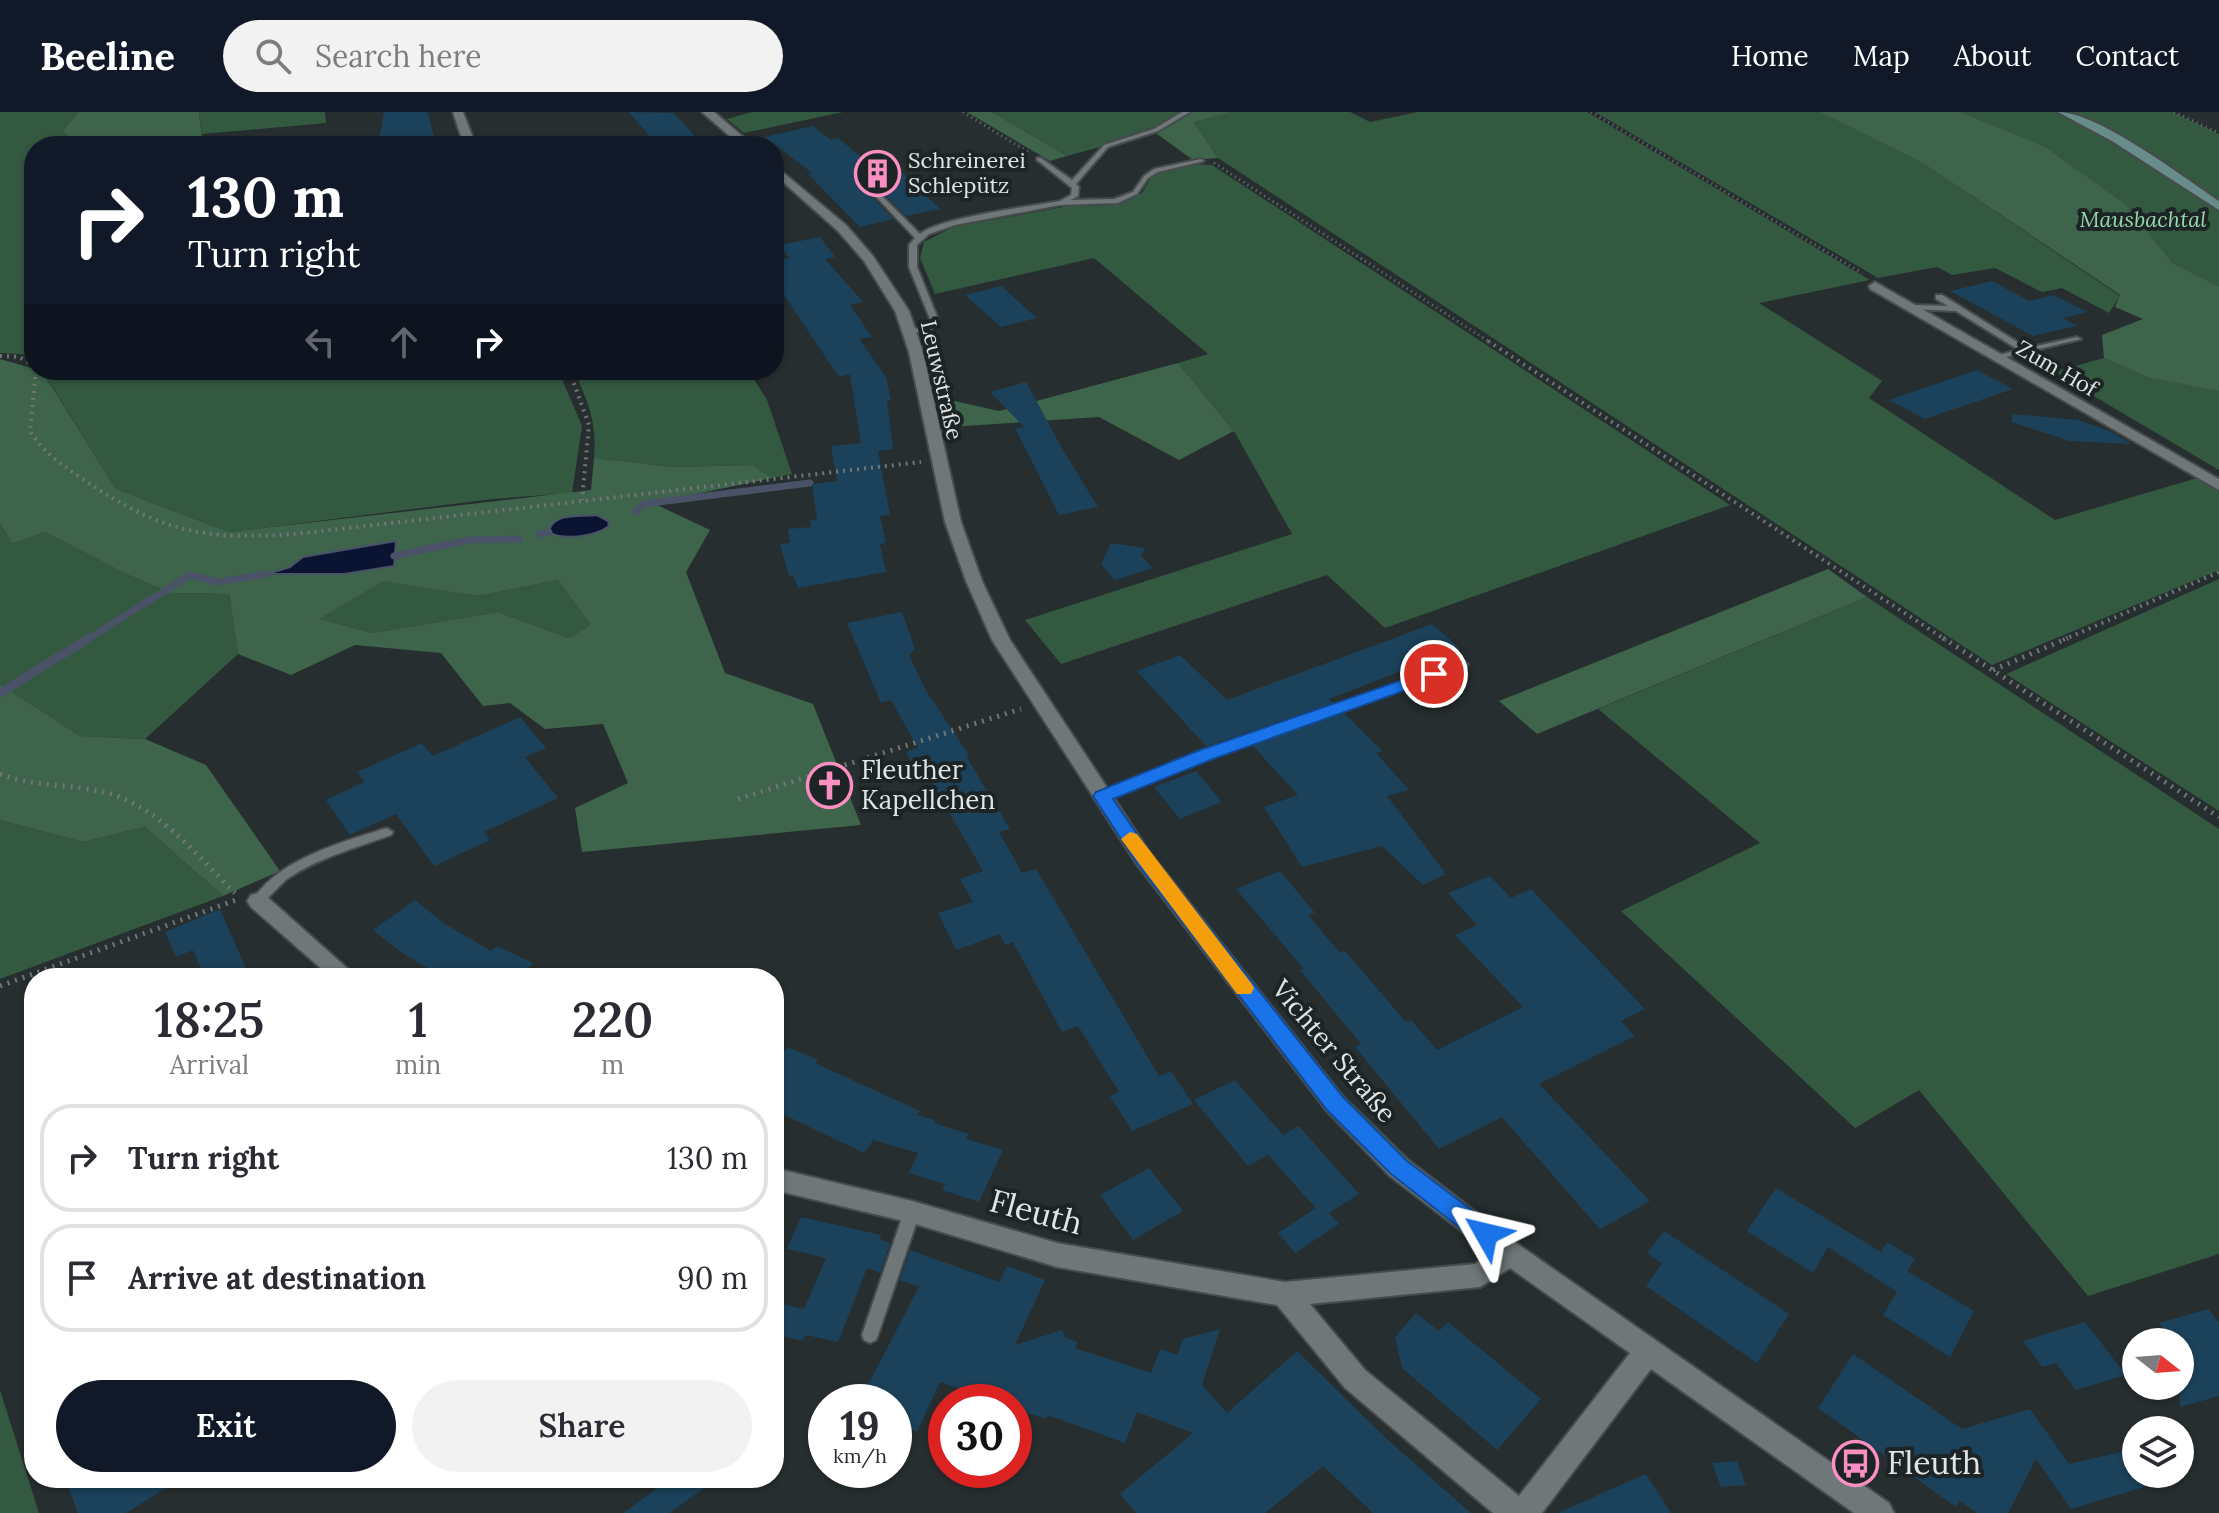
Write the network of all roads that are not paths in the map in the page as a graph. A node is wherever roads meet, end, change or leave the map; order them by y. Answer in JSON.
{"nodes":[{"id":1,"x":458,"y":112,"type":"edge"},
{"id":2,"x":707,"y":112,"type":"edge"},
{"id":3,"x":1187,"y":112,"type":"edge"},
{"id":4,"x":2063,"y":112,"type":"edge"},
{"id":5,"x":466,"y":136,"type":"edge"},
{"id":6,"x":736,"y":136,"type":"edge"},
{"id":7,"x":1039,"y":159,"type":"road end"},
{"id":8,"x":1201,"y":161,"type":"road end"},
{"id":9,"x":784,"y":177,"type":"edge"},
{"id":10,"x":1073,"y":183,"type":"junction"},
{"id":11,"x":868,"y":185,"type":"dead end"},
{"id":12,"x":1060,"y":203,"type":"junction"},
{"id":13,"x":2219,"y":206,"type":"edge"},
{"id":14,"x":918,"y":237,"type":"junction"},
{"id":15,"x":1875,"y":286,"type":"road end"},
{"id":16,"x":1939,"y":297,"type":"dead end"},
{"id":17,"x":1911,"y":307,"type":"junction"},
{"id":18,"x":1959,"y":309,"type":"junction"},
{"id":19,"x":911,"y":331,"type":"junction"},
{"id":20,"x":2077,"y":339,"type":"dead end"},
{"id":21,"x":2026,"y":351,"type":"junction"},
{"id":22,"x":1997,"y":358,"type":"junction"},
{"id":23,"x":938,"y":460,"type":"joint"},
{"id":24,"x":2219,"y":485,"type":"edge"},
{"id":25,"x":1463,"y":664,"type":"dead end"},
{"id":26,"x":1102,"y":796,"type":"junction"},
{"id":27,"x":387,"y":832,"type":"dead end"},
{"id":28,"x":258,"y":901,"type":"joint"},
{"id":29,"x":335,"y":968,"type":"edge"},
{"id":30,"x":784,"y":1181,"type":"edge"},
{"id":31,"x":912,"y":1212,"type":"junction"},
{"id":32,"x":1510,"y":1253,"type":"junction"},
{"id":33,"x":1285,"y":1294,"type":"junction"},
{"id":34,"x":870,"y":1335,"type":"dead end"},
{"id":35,"x":1649,"y":1350,"type":"junction"},
{"id":36,"x":1516,"y":1513,"type":"edge"},
{"id":37,"x":1524,"y":1513,"type":"edge"},
{"id":38,"x":1879,"y":1513,"type":"edge"}],
"edges":[{"from":1,"to":5,"type":"street"},
{"from":2,"to":6,"type":"street"},
{"from":3,"to":10,"type":"lane"},
{"from":4,"to":13,"type":"main road"},
{"from":7,"to":10,"type":"lane"},
{"from":8,"to":12,"type":"lane"},
{"from":9,"to":19,"type":"street","name":"Leuwstraße"},
{"from":10,"to":12,"type":"lane"},
{"from":11,"to":14,"type":"lane"},
{"from":12,"to":14,"type":"lane"},
{"from":14,"to":19,"type":"lane"},
{"from":15,"to":17,"type":"street","name":"Zum Hof"},
{"from":16,"to":18,"type":"lane"},
{"from":17,"to":18,"type":"lane"},
{"from":17,"to":22,"type":"street","name":"Zum Hof"},
{"from":18,"to":21,"type":"lane"},
{"from":19,"to":23,"type":"street","name":"Leuwstraße"},
{"from":20,"to":21,"type":"lane"},
{"from":21,"to":22,"type":"lane"},
{"from":22,"to":24,"type":"street","name":"Zum Hof"},
{"from":23,"to":26,"type":"street","name":"Vichter Straße"},
{"from":25,"to":26,"type":"lane"},
{"from":26,"to":32,"type":"street","name":"Vichter Straße"},
{"from":27,"to":28,"type":"lane"},
{"from":28,"to":29,"type":"street"},
{"from":30,"to":31,"type":"street","name":"Fleuth"},
{"from":31,"to":33,"type":"street","name":"Fleuth"},
{"from":31,"to":34,"type":"lane"},
{"from":32,"to":33,"type":"street","name":"Fleuth"},
{"from":32,"to":35,"type":"street","name":"Vichter Straße"},
{"from":33,"to":36,"type":"street"},
{"from":35,"to":37,"type":"street"},
{"from":35,"to":38,"type":"street","name":"Vichter Straße"}]}
